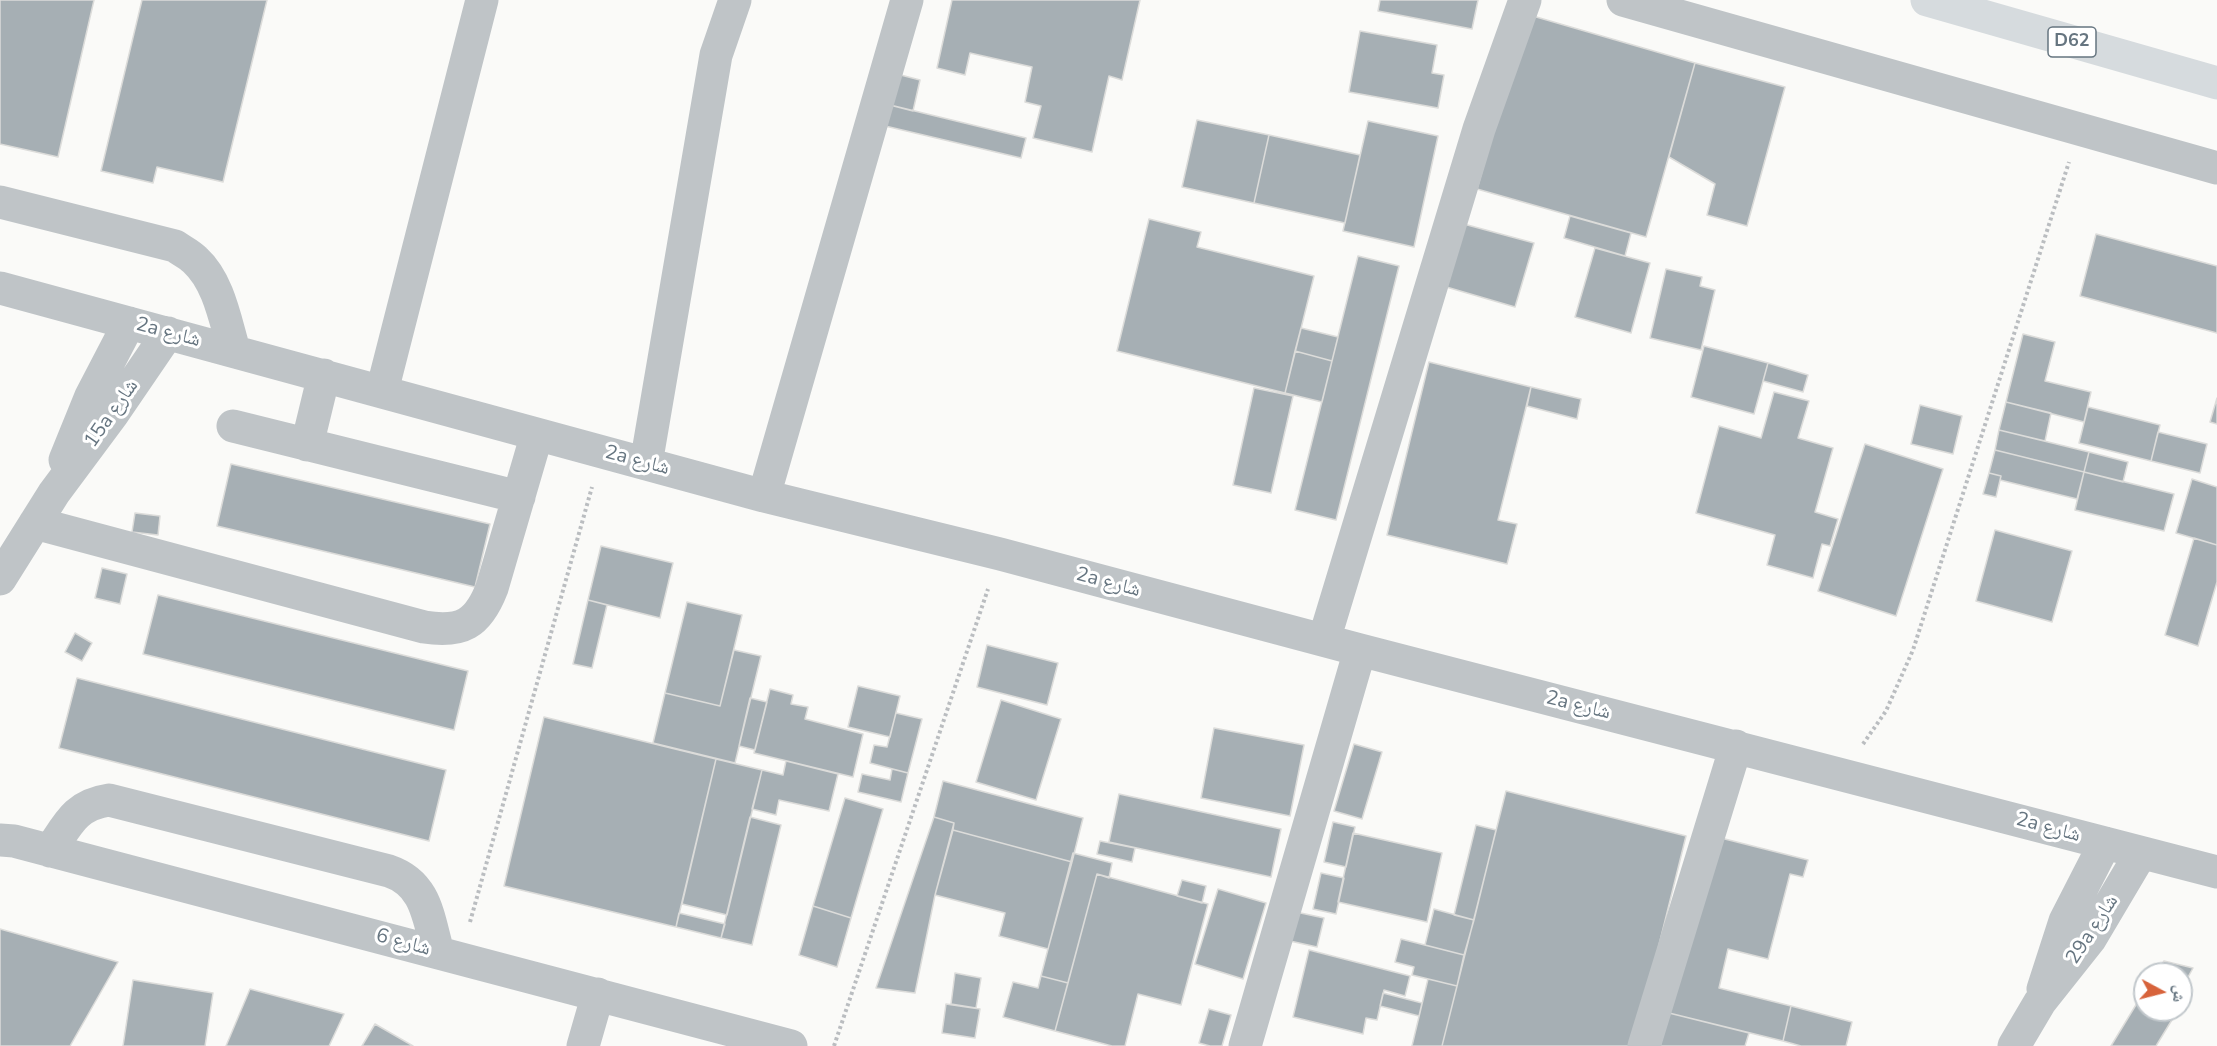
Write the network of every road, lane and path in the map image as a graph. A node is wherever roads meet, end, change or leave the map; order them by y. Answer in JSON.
{"nodes":[{"id":1,"x":482,"y":0,"type":"edge"},
{"id":2,"x":735,"y":0,"type":"edge"},
{"id":3,"x":906,"y":0,"type":"edge"},
{"id":4,"x":1525,"y":0,"type":"edge"},
{"id":5,"x":1623,"y":0,"type":"edge"},
{"id":6,"x":1927,"y":0,"type":"edge"},
{"id":7,"x":2217,"y":83,"type":"edge"},
{"id":8,"x":2080,"y":128,"type":"junction"},
{"id":9,"x":2217,"y":168,"type":"edge"},
{"id":10,"x":0,"y":202,"type":"edge"},
{"id":11,"x":0,"y":288,"type":"edge"},
{"id":12,"x":129,"y":322,"type":"junction"},
{"id":13,"x":168,"y":333,"type":"junction"},
{"id":14,"x":234,"y":350,"type":"junction"},
{"id":15,"x":324,"y":375,"type":"junction"},
{"id":16,"x":382,"y":391,"type":"junction"},
{"id":17,"x":233,"y":426,"type":"dead end"},
{"id":18,"x":537,"y":434,"type":"junction"},
{"id":19,"x":307,"y":445,"type":"junction"},
{"id":20,"x":602,"y":452,"type":"junction"},
{"id":21,"x":646,"y":464,"type":"junction"},
{"id":22,"x":54,"y":493,"type":"junction"},
{"id":23,"x":764,"y":496,"type":"junction"},
{"id":24,"x":519,"y":497,"type":"junction"},
{"id":25,"x":35,"y":523,"type":"junction"},
{"id":26,"x":1000,"y":554,"type":"junction"},
{"id":27,"x":0,"y":579,"type":"edge"},
{"id":28,"x":1324,"y":640,"type":"junction"},
{"id":29,"x":1360,"y":650,"type":"junction"},
{"id":30,"x":1736,"y":746,"type":"junction"},
{"id":31,"x":1841,"y":774,"type":"junction"},
{"id":32,"x":5,"y":838,"type":"edge"},
{"id":33,"x":2105,"y":843,"type":"junction"},
{"id":34,"x":50,"y":851,"type":"junction"},
{"id":35,"x":2141,"y":854,"type":"junction"},
{"id":36,"x":2217,"y":872,"type":"edge"},
{"id":37,"x":449,"y":955,"type":"junction"},
{"id":38,"x":598,"y":994,"type":"junction"},
{"id":39,"x":2040,"y":1002,"type":"junction"},
{"id":40,"x":583,"y":1046,"type":"edge"},
{"id":41,"x":791,"y":1046,"type":"edge"},
{"id":42,"x":834,"y":1046,"type":"edge"},
{"id":43,"x":1245,"y":1046,"type":"edge"},
{"id":44,"x":1644,"y":1046,"type":"edge"},
{"id":45,"x":2014,"y":1046,"type":"edge"}],
"edges":[{"from":1,"to":16,"type":"street"},
{"from":2,"to":21,"type":"street"},
{"from":3,"to":23,"type":"street"},
{"from":4,"to":28,"type":"street"},
{"from":5,"to":8,"type":"street"},
{"from":6,"to":7,"type":"main road","number":"D62"},
{"from":8,"to":9,"type":"street"},
{"from":8,"to":31,"type":"path"},
{"from":10,"to":14,"type":"street"},
{"from":11,"to":12,"type":"street","name":"2a شارع"},
{"from":12,"to":13,"type":"street","name":"2a شارع"},
{"from":12,"to":22,"type":"street","name":"15a شارع"},
{"from":13,"to":14,"type":"street","name":"2a شارع"},
{"from":13,"to":22,"type":"street","name":"15a شارع"},
{"from":14,"to":15,"type":"street","name":"2a شارع"},
{"from":15,"to":16,"type":"street","name":"2a شارع"},
{"from":15,"to":19,"type":"street"},
{"from":16,"to":18,"type":"street","name":"2a شارع"},
{"from":17,"to":19,"type":"street"},
{"from":18,"to":20,"type":"street","name":"2a شارع"},
{"from":18,"to":24,"type":"street"},
{"from":19,"to":24,"type":"street"},
{"from":20,"to":21,"type":"street","name":"2a شارع"},
{"from":20,"to":37,"type":"path"},
{"from":21,"to":23,"type":"street","name":"2a شارع"},
{"from":22,"to":25,"type":"street","name":"15a شارع"},
{"from":23,"to":26,"type":"street","name":"2a شارع"},
{"from":24,"to":25,"type":"street"},
{"from":25,"to":27,"type":"street","name":"15a شارع"},
{"from":26,"to":28,"type":"street","name":"2a شارع"},
{"from":26,"to":42,"type":"path"},
{"from":28,"to":29,"type":"street","name":"2a شارع"},
{"from":29,"to":30,"type":"street","name":"2a شارع"},
{"from":29,"to":43,"type":"street"},
{"from":30,"to":31,"type":"street","name":"2a شارع"},
{"from":30,"to":44,"type":"street"},
{"from":31,"to":33,"type":"street","name":"2a شارع"},
{"from":32,"to":34,"type":"street","name":"شارع 6"},
{"from":33,"to":35,"type":"street","name":"2a شارع"},
{"from":33,"to":39,"type":"street","name":"29a شارع"},
{"from":34,"to":37,"type":"street","name":"شارع 6"},
{"from":34,"to":37,"type":"street"},
{"from":35,"to":36,"type":"street","name":"2a شارع"},
{"from":35,"to":39,"type":"street","name":"29a شارع"},
{"from":37,"to":38,"type":"street","name":"شارع 6"},
{"from":38,"to":40,"type":"street"},
{"from":38,"to":41,"type":"street","name":"شارع 6"},
{"from":39,"to":45,"type":"street","name":"29a شارع"}]}
